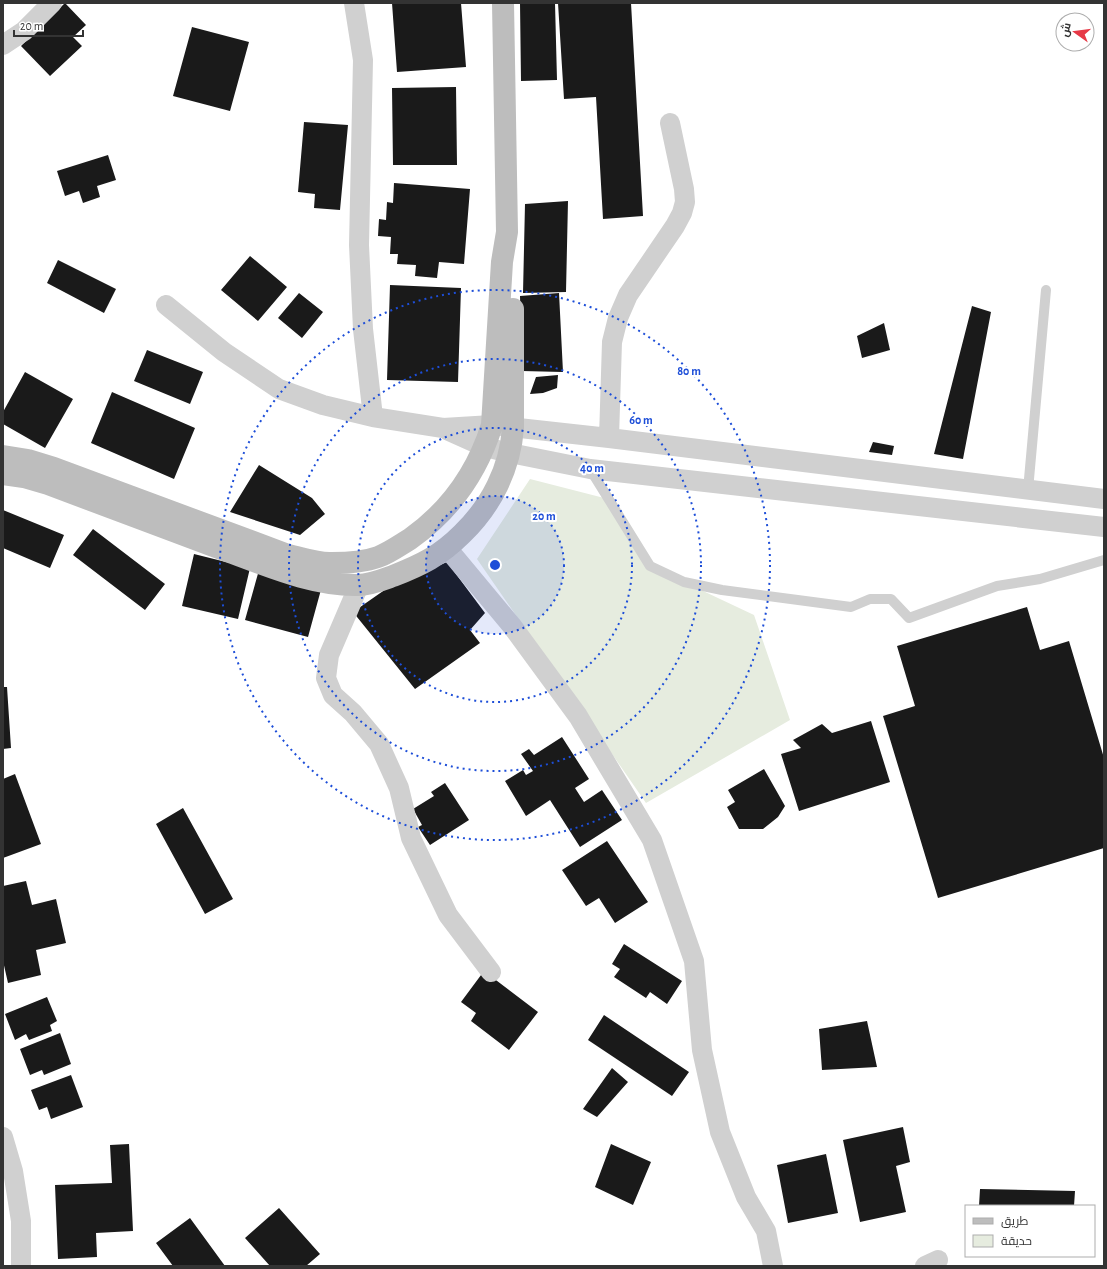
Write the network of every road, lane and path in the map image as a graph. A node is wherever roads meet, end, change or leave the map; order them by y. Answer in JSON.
{"nodes":[{"id":1,"x":52,"y":3,"type":"edge"},
{"id":2,"x":354,"y":3,"type":"edge"},
{"id":3,"x":503,"y":3,"type":"edge"},
{"id":4,"x":3,"y":45,"type":"edge"},
{"id":5,"x":670,"y":123,"type":"dead end"},
{"id":6,"x":507,"y":232,"type":"junction"},
{"id":7,"x":1046,"y":290,"type":"dead end"},
{"id":8,"x":166,"y":305,"type":"dead end"},
{"id":9,"x":373,"y":417,"type":"junction"},
{"id":10,"x":492,"y":425,"type":"junction"},
{"id":11,"x":443,"y":428,"type":"junction"},
{"id":12,"x":514,"y":428,"type":"junction"},
{"id":13,"x":609,"y":438,"type":"junction"},
{"id":14,"x":485,"y":447,"type":"junction"},
{"id":15,"x":510,"y":453,"type":"junction"},
{"id":16,"x":3,"y":456,"type":"edge"},
{"id":17,"x":590,"y":469,"type":"junction"},
{"id":18,"x":3,"y":474,"type":"edge"},
{"id":19,"x":1028,"y":490,"type":"junction"},
{"id":20,"x":1104,"y":499,"type":"edge"},
{"id":21,"x":183,"y":526,"type":"junction"},
{"id":22,"x":1104,"y":527,"type":"edge"},
{"id":23,"x":447,"y":548,"type":"junction"},
{"id":24,"x":1104,"y":560,"type":"edge"},
{"id":25,"x":359,"y":585,"type":"junction"},
{"id":26,"x":491,"y":972,"type":"dead end"},
{"id":27,"x":3,"y":1137,"type":"edge"},
{"id":28,"x":21,"y":1266,"type":"edge"},
{"id":29,"x":773,"y":1266,"type":"edge"}],
"edges":[{"from":1,"to":4,"type":"street"},
{"from":2,"to":9,"type":"street"},
{"from":3,"to":6,"type":"street"},
{"from":5,"to":13,"type":"street"},
{"from":6,"to":10,"type":"street"},
{"from":6,"to":12,"type":"street"},
{"from":7,"to":19,"type":"lane"},
{"from":8,"to":9,"type":"street"},
{"from":9,"to":11,"type":"street"},
{"from":10,"to":11,"type":"street"},
{"from":10,"to":12,"type":"street"},
{"from":10,"to":14,"type":"street"},
{"from":11,"to":14,"type":"street"},
{"from":12,"to":13,"type":"street"},
{"from":12,"to":15,"type":"street"},
{"from":13,"to":19,"type":"street"},
{"from":14,"to":15,"type":"street"},
{"from":14,"to":21,"type":"street"},
{"from":15,"to":17,"type":"street"},
{"from":15,"to":23,"type":"street"},
{"from":16,"to":21,"type":"street"},
{"from":17,"to":22,"type":"street"},
{"from":17,"to":24,"type":"lane"},
{"from":18,"to":21,"type":"street"},
{"from":19,"to":20,"type":"street"},
{"from":21,"to":25,"type":"street"},
{"from":23,"to":25,"type":"street"},
{"from":23,"to":29,"type":"street"},
{"from":25,"to":26,"type":"street"},
{"from":27,"to":28,"type":"street"}]}
